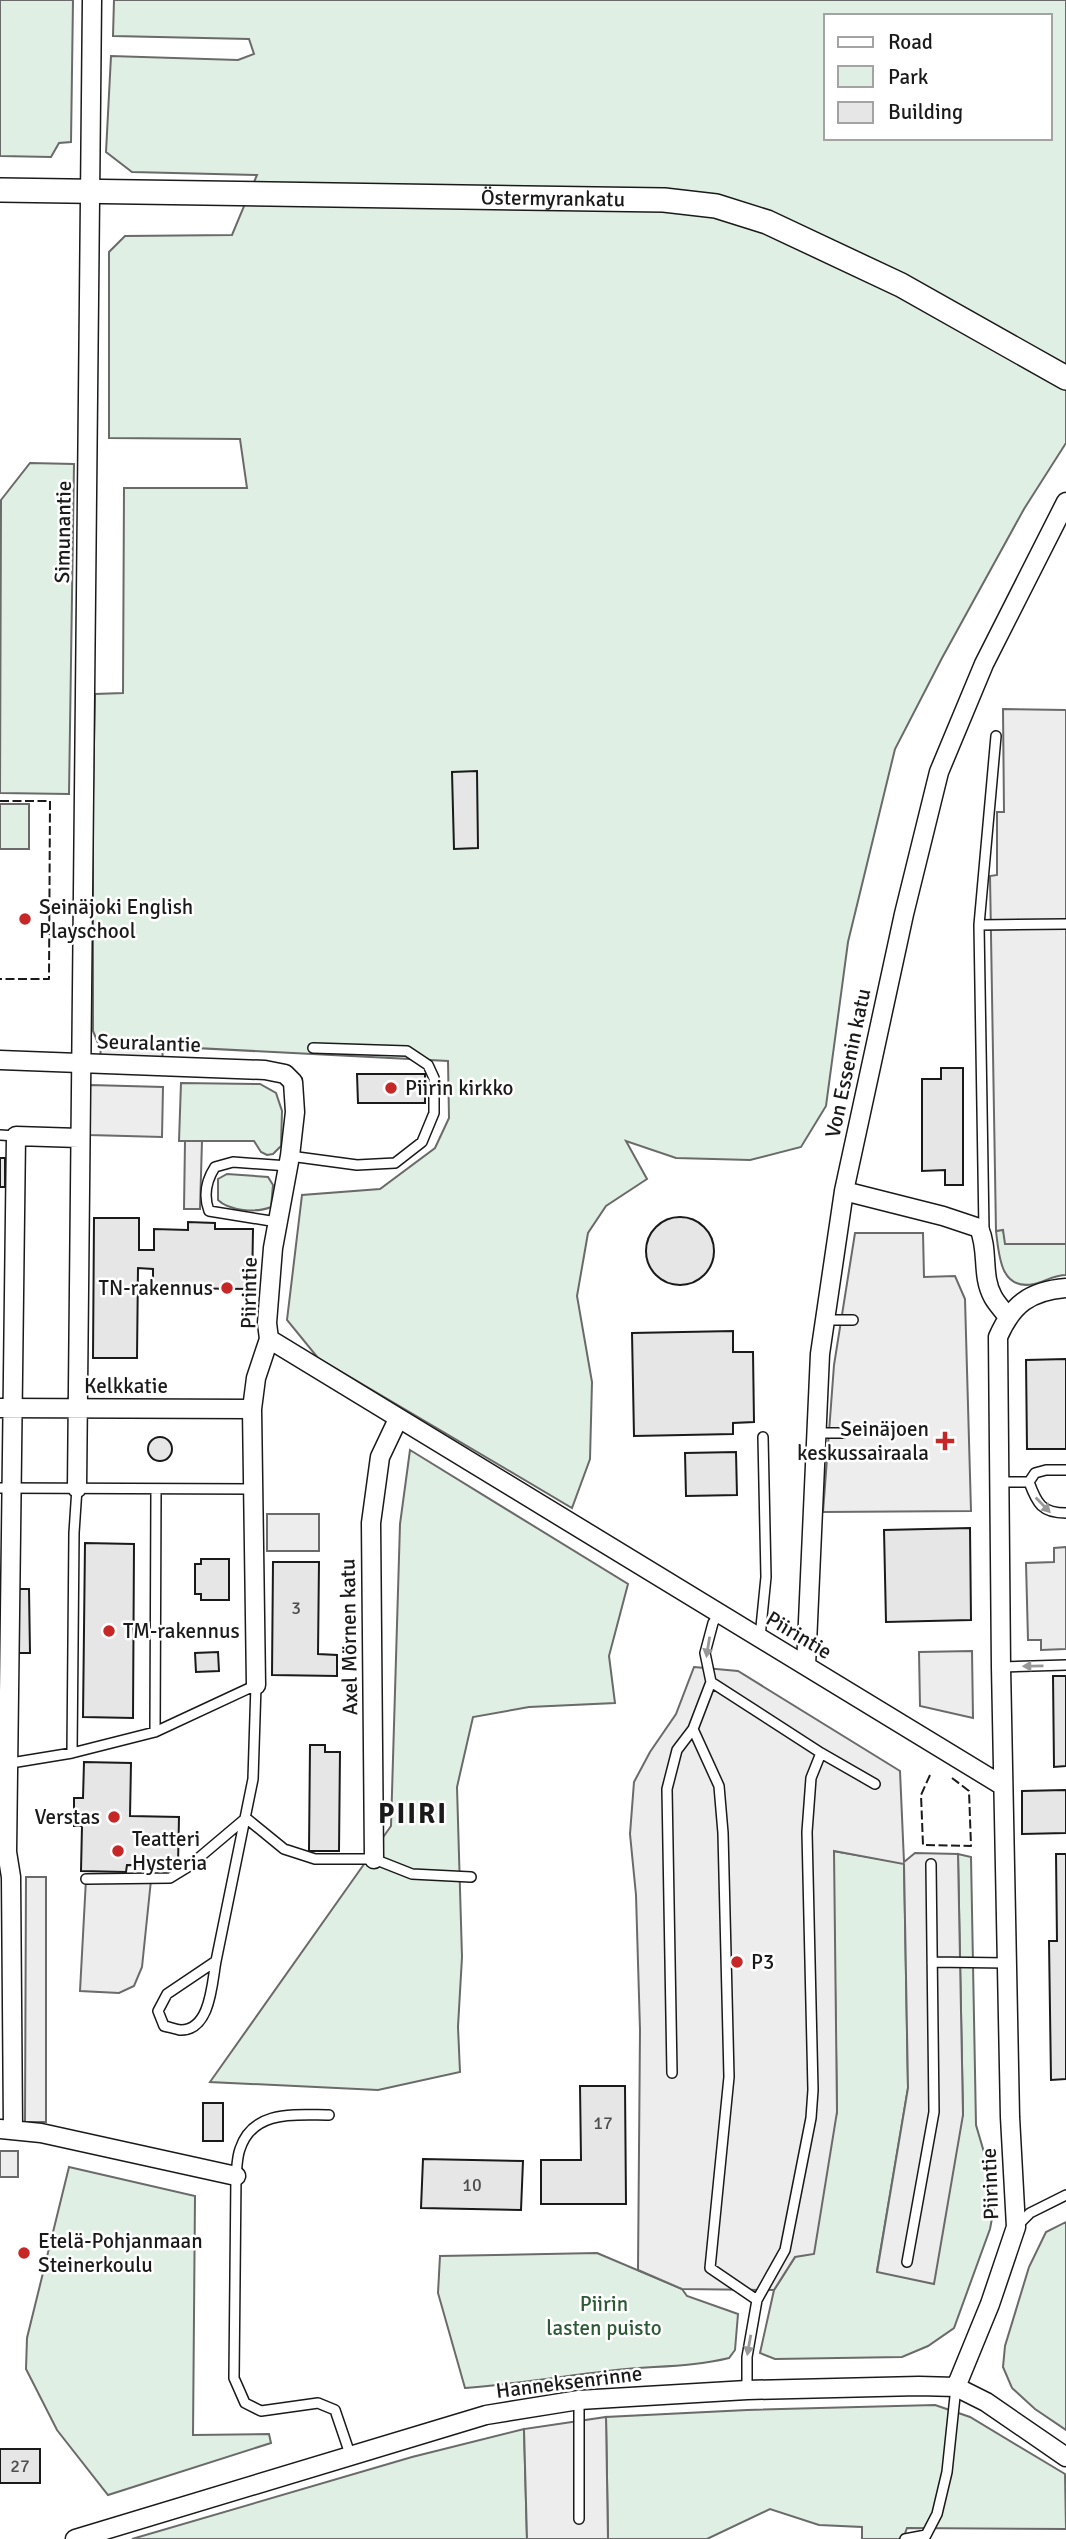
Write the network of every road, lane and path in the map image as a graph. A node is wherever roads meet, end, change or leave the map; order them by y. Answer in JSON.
{"nodes":[{"id":1,"x":92,"y":0,"type":"edge"},
{"id":2,"x":0,"y":190,"type":"edge"},
{"id":3,"x":88,"y":190,"type":"junction"},
{"id":4,"x":1066,"y":378,"type":"edge"},
{"id":5,"x":1066,"y":502,"type":"edge"},
{"id":6,"x":996,"y":736,"type":"dead end"},
{"id":7,"x":1066,"y":924,"type":"edge"},
{"id":8,"x":979,"y":925,"type":"junction"},
{"id":9,"x":313,"y":1048,"type":"dead end"},
{"id":10,"x":0,"y":1060,"type":"edge"},
{"id":11,"x":80,"y":1063,"type":"junction"},
{"id":12,"x":293,"y":1082,"type":"joint"},
{"id":13,"x":8,"y":1136,"type":"edge"},
{"id":14,"x":79,"y":1138,"type":"junction"},
{"id":15,"x":289,"y":1161,"type":"junction"},
{"id":16,"x":844,"y":1191,"type":"junction"},
{"id":17,"x":277,"y":1222,"type":"junction"},
{"id":18,"x":984,"y":1238,"type":"junction"},
{"id":19,"x":1066,"y":1288,"type":"edge"},
{"id":20,"x":1007,"y":1316,"type":"junction"},
{"id":21,"x":825,"y":1320,"type":"junction"},
{"id":22,"x":853,"y":1320,"type":"dead end"},
{"id":23,"x":270,"y":1339,"type":"junction"},
{"id":24,"x":6,"y":1408,"type":"edge"},
{"id":25,"x":77,"y":1408,"type":"junction"},
{"id":26,"x":252,"y":1409,"type":"junction"},
{"id":27,"x":398,"y":1419,"type":"junction"},
{"id":28,"x":817,"y":1433,"type":"junction"},
{"id":29,"x":843,"y":1433,"type":"dead end"},
{"id":30,"x":762,"y":1437,"type":"dead end"},
{"id":31,"x":1066,"y":1470,"type":"edge"},
{"id":32,"x":998,"y":1482,"type":"junction"},
{"id":33,"x":1029,"y":1482,"type":"junction"},
{"id":34,"x":6,"y":1488,"type":"edge"},
{"id":35,"x":77,"y":1488,"type":"junction"},
{"id":36,"x":156,"y":1489,"type":"junction"},
{"id":37,"x":254,"y":1489,"type":"junction"},
{"id":38,"x":1066,"y":1513,"type":"edge"},
{"id":39,"x":719,"y":1613,"type":"junction"},
{"id":40,"x":760,"y":1637,"type":"junction"},
{"id":41,"x":1066,"y":1665,"type":"edge"},
{"id":42,"x":806,"y":1666,"type":"junction"},
{"id":43,"x":1001,"y":1667,"type":"junction"},
{"id":44,"x":711,"y":1682,"type":"junction"},
{"id":45,"x":256,"y":1685,"type":"junction"},
{"id":46,"x":692,"y":1729,"type":"junction"},
{"id":47,"x":155,"y":1732,"type":"junction"},
{"id":48,"x":72,"y":1753,"type":"junction"},
{"id":49,"x":821,"y":1753,"type":"junction"},
{"id":50,"x":4,"y":1764,"type":"edge"},
{"id":51,"x":875,"y":1784,"type":"dead end"},
{"id":52,"x":1003,"y":1786,"type":"junction"},
{"id":53,"x":246,"y":1818,"type":"junction"},
{"id":54,"x":374,"y":1859,"type":"junction"},
{"id":55,"x":931,"y":1864,"type":"dead end"},
{"id":56,"x":471,"y":1877,"type":"dead end"},
{"id":57,"x":86,"y":1879,"type":"dead end"},
{"id":58,"x":216,"y":1961,"type":"junction"},
{"id":59,"x":932,"y":1962,"type":"junction"},
{"id":60,"x":1007,"y":1963,"type":"junction"},
{"id":61,"x":672,"y":2073,"type":"dead end"},
{"id":62,"x":329,"y":2115,"type":"dead end"},
{"id":63,"x":7,"y":2129,"type":"edge"},
{"id":64,"x":236,"y":2176,"type":"junction"},
{"id":65,"x":1066,"y":2194,"type":"edge"},
{"id":66,"x":1016,"y":2227,"type":"junction"},
{"id":67,"x":908,"y":2262,"type":"dead end"},
{"id":68,"x":757,"y":2300,"type":"junction"},
{"id":69,"x":956,"y":2387,"type":"junction"},
{"id":70,"x":747,"y":2390,"type":"junction"},
{"id":71,"x":579,"y":2400,"type":"junction"},
{"id":72,"x":351,"y":2454,"type":"junction"},
{"id":73,"x":1066,"y":2457,"type":"edge"},
{"id":74,"x":579,"y":2519,"type":"dead end"},
{"id":75,"x":925,"y":2537,"type":"edge"},
{"id":76,"x":75,"y":2539,"type":"edge"},
{"id":77,"x":905,"y":2539,"type":"edge"}],
"edges":[{"from":1,"to":3,"type":"street","name":"Simunantie"},
{"from":2,"to":3,"type":"street","name":"Östermyrankatu"},
{"from":3,"to":4,"type":"street","name":"Östermyrankatu"},
{"from":3,"to":11,"type":"street","name":"Simunantie"},
{"from":5,"to":16,"type":"street","name":"Von Essenin katu"},
{"from":6,"to":8,"type":"lane"},
{"from":7,"to":8,"type":"lane"},
{"from":8,"to":18,"type":"lane"},
{"from":9,"to":15,"type":"lane"},
{"from":10,"to":11,"type":"street","name":"Seuralantie"},
{"from":11,"to":12,"type":"street","name":"Seuralantie"},
{"from":11,"to":14,"type":"street","name":"Simunantie"},
{"from":12,"to":15,"type":"street","name":"Piirintie"},
{"from":13,"to":14,"type":"street"},
{"from":13,"to":24,"type":"street"},
{"from":14,"to":25,"type":"street","name":"Simunantie"},
{"from":15,"to":17,"type":"street","name":"Piirintie"},
{"from":15,"to":17,"type":"lane"},
{"from":16,"to":18,"type":"street"},
{"from":16,"to":21,"type":"street","name":"Von Essenin katu"},
{"from":17,"to":23,"type":"street","name":"Piirintie"},
{"from":18,"to":20,"type":"street"},
{"from":19,"to":20,"type":"street"},
{"from":20,"to":32,"type":"street"},
{"from":21,"to":22,"type":"lane"},
{"from":21,"to":28,"type":"street","name":"Von Essenin katu"},
{"from":23,"to":26,"type":"street"},
{"from":23,"to":27,"type":"street","name":"Piirintie"},
{"from":24,"to":25,"type":"street","name":"Kelkkatie"},
{"from":24,"to":34,"type":"street"},
{"from":25,"to":26,"type":"street","name":"Kelkkatie"},
{"from":25,"to":35,"type":"street","name":"Simunantie"},
{"from":26,"to":37,"type":"street"},
{"from":27,"to":39,"type":"street","name":"Piirintie"},
{"from":27,"to":54,"type":"street","name":"Axel Mörnen katu"},
{"from":28,"to":29,"type":"lane"},
{"from":28,"to":42,"type":"street","name":"Von Essenin katu"},
{"from":30,"to":40,"type":"lane"},
{"from":31,"to":33,"type":"lane"},
{"from":32,"to":33,"type":"lane"},
{"from":32,"to":43,"type":"street"},
{"from":33,"to":38,"type":"lane","one_way":true},
{"from":34,"to":35,"type":"lane"},
{"from":34,"to":50,"type":"street"},
{"from":35,"to":36,"type":"lane"},
{"from":35,"to":48,"type":"lane"},
{"from":36,"to":37,"type":"lane"},
{"from":36,"to":47,"type":"lane"},
{"from":37,"to":45,"type":"street"},
{"from":39,"to":40,"type":"street","name":"Piirintie"},
{"from":39,"to":44,"type":"lane","one_way":true},
{"from":40,"to":42,"type":"street","name":"Piirintie"},
{"from":41,"to":43,"type":"lane","one_way":true},
{"from":42,"to":52,"type":"street","name":"Piirintie"},
{"from":43,"to":52,"type":"street"},
{"from":44,"to":46,"type":"lane"},
{"from":44,"to":49,"type":"lane"},
{"from":45,"to":47,"type":"lane"},
{"from":45,"to":53,"type":"lane"},
{"from":46,"to":61,"type":"lane"},
{"from":46,"to":68,"type":"lane"},
{"from":47,"to":48,"type":"lane"},
{"from":48,"to":50,"type":"lane"},
{"from":49,"to":51,"type":"lane"},
{"from":49,"to":68,"type":"lane"},
{"from":50,"to":63,"type":"street"},
{"from":52,"to":60,"type":"street","name":"Piirintie"},
{"from":53,"to":54,"type":"lane"},
{"from":53,"to":57,"type":"lane"},
{"from":53,"to":58,"type":"lane"},
{"from":54,"to":56,"type":"lane"},
{"from":55,"to":59,"type":"lane"},
{"from":58,"to":58,"type":"lane"},
{"from":59,"to":60,"type":"lane"},
{"from":59,"to":67,"type":"lane"},
{"from":60,"to":66,"type":"street","name":"Piirintie"},
{"from":62,"to":64,"type":"lane"},
{"from":63,"to":64,"type":"street"},
{"from":64,"to":72,"type":"lane"},
{"from":65,"to":66,"type":"lane"},
{"from":66,"to":69,"type":"street","name":"Piirintie"},
{"from":68,"to":70,"type":"lane","one_way":true},
{"from":69,"to":70,"type":"street","name":"Hanneksenrinne"},
{"from":69,"to":73,"type":"street","name":"Hanneksenrinne"},
{"from":69,"to":75,"type":"lane"},
{"from":70,"to":71,"type":"street","name":"Hanneksenrinne"},
{"from":71,"to":72,"type":"street","name":"Hanneksenrinne"},
{"from":71,"to":74,"type":"lane"},
{"from":72,"to":76,"type":"street","name":"Hanneksenrinne"},
{"from":75,"to":77,"type":"lane"}]}
